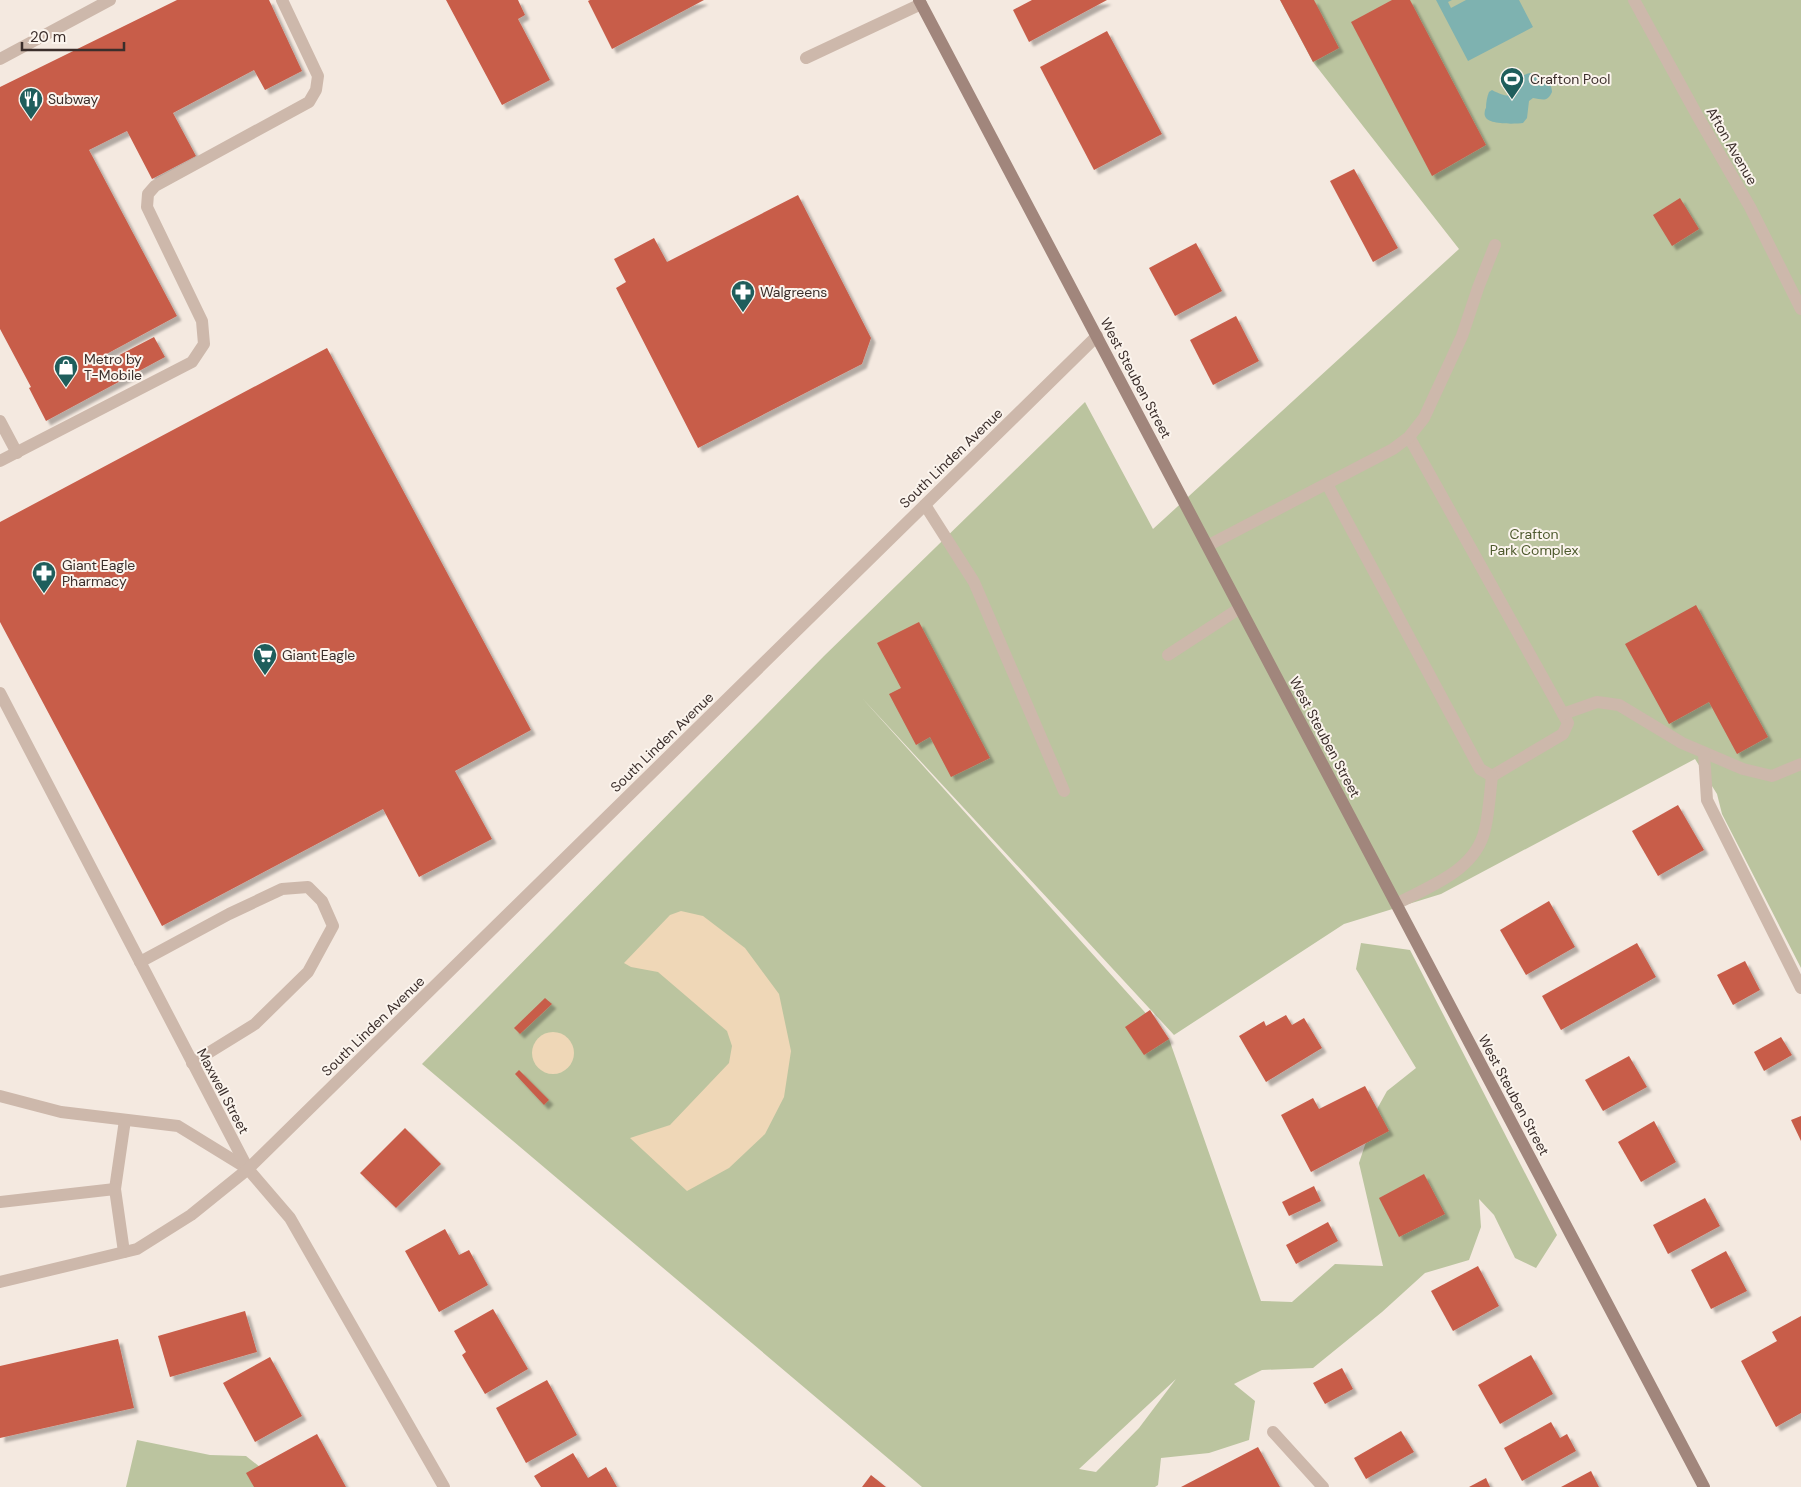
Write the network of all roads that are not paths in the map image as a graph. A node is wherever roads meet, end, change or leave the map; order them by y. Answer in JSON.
{"nodes":[{"id":1,"x":110,"y":0,"type":"edge"},
{"id":2,"x":282,"y":0,"type":"edge"},
{"id":3,"x":1634,"y":0,"type":"edge"},
{"id":4,"x":920,"y":2,"type":"edge"},
{"id":5,"x":806,"y":58,"type":"dead end"},
{"id":6,"x":0,"y":59,"type":"edge"},
{"id":7,"x":1496,"y":245,"type":"dead end"},
{"id":8,"x":1801,"y":309,"type":"edge"},
{"id":9,"x":1097,"y":336,"type":"junction"},
{"id":10,"x":0,"y":421,"type":"edge"},
{"id":11,"x":1409,"y":437,"type":"junction"},
{"id":12,"x":16,"y":453,"type":"junction"},
{"id":13,"x":0,"y":461,"type":"edge"},
{"id":14,"x":1327,"y":484,"type":"junction"},
{"id":15,"x":925,"y":505,"type":"junction"},
{"id":16,"x":1207,"y":546,"type":"junction"},
{"id":17,"x":1240,"y":608,"type":"junction"},
{"id":18,"x":1168,"y":655,"type":"dead end"},
{"id":19,"x":0,"y":693,"type":"edge"},
{"id":20,"x":1563,"y":714,"type":"junction"},
{"id":21,"x":1704,"y":752,"type":"junction"},
{"id":22,"x":1801,"y":764,"type":"edge"},
{"id":23,"x":1492,"y":776,"type":"junction"},
{"id":24,"x":1064,"y":791,"type":"dead end"},
{"id":25,"x":1396,"y":904,"type":"junction"},
{"id":26,"x":140,"y":962,"type":"junction"},
{"id":27,"x":1801,"y":988,"type":"edge"},
{"id":28,"x":192,"y":1063,"type":"junction"},
{"id":29,"x":0,"y":1096,"type":"edge"},
{"id":30,"x":125,"y":1120,"type":"junction"},
{"id":31,"x":248,"y":1169,"type":"junction"},
{"id":32,"x":115,"y":1189,"type":"junction"},
{"id":33,"x":0,"y":1202,"type":"edge"},
{"id":34,"x":124,"y":1252,"type":"junction"},
{"id":35,"x":0,"y":1282,"type":"edge"},
{"id":36,"x":1273,"y":1432,"type":"dead end"},
{"id":37,"x":444,"y":1487,"type":"edge"},
{"id":38,"x":1323,"y":1487,"type":"edge"},
{"id":39,"x":1704,"y":1487,"type":"edge"}],
"edges":[{"from":1,"to":6,"type":"street"},
{"from":2,"to":12,"type":"street"},
{"from":3,"to":8,"type":"street","name":"Afton Avenue"},
{"from":4,"to":5,"type":"street"},
{"from":4,"to":9,"type":"main road","name":"West Steuben Street"},
{"from":7,"to":11,"type":"street"},
{"from":9,"to":15,"type":"street","name":"South Linden Avenue"},
{"from":9,"to":16,"type":"main road","name":"West Steuben Street"},
{"from":10,"to":12,"type":"street"},
{"from":11,"to":14,"type":"street"},
{"from":11,"to":20,"type":"street"},
{"from":12,"to":13,"type":"street"},
{"from":14,"to":16,"type":"street"},
{"from":14,"to":23,"type":"street"},
{"from":15,"to":24,"type":"street"},
{"from":15,"to":31,"type":"street","name":"South Linden Avenue"},
{"from":16,"to":17,"type":"main road","name":"West Steuben Street"},
{"from":17,"to":18,"type":"street"},
{"from":17,"to":25,"type":"main road","name":"West Steuben Street"},
{"from":19,"to":26,"type":"street","name":"Maxwell Street"},
{"from":20,"to":21,"type":"street"},
{"from":20,"to":23,"type":"street"},
{"from":21,"to":22,"type":"street"},
{"from":21,"to":27,"type":"street"},
{"from":23,"to":25,"type":"street"},
{"from":25,"to":39,"type":"main road","name":"West Steuben Street"},
{"from":26,"to":28,"type":"street","name":"Maxwell Street"},
{"from":26,"to":28,"type":"street"},
{"from":28,"to":31,"type":"street","name":"Maxwell Street"},
{"from":29,"to":30,"type":"street"},
{"from":30,"to":31,"type":"street"},
{"from":30,"to":32,"type":"street"},
{"from":31,"to":34,"type":"street","name":"South Linden Avenue"},
{"from":31,"to":37,"type":"street","name":"Maxwell Street"},
{"from":32,"to":33,"type":"street"},
{"from":32,"to":34,"type":"street"},
{"from":34,"to":35,"type":"street","name":"South Linden Avenue"},
{"from":36,"to":38,"type":"street"}]}
